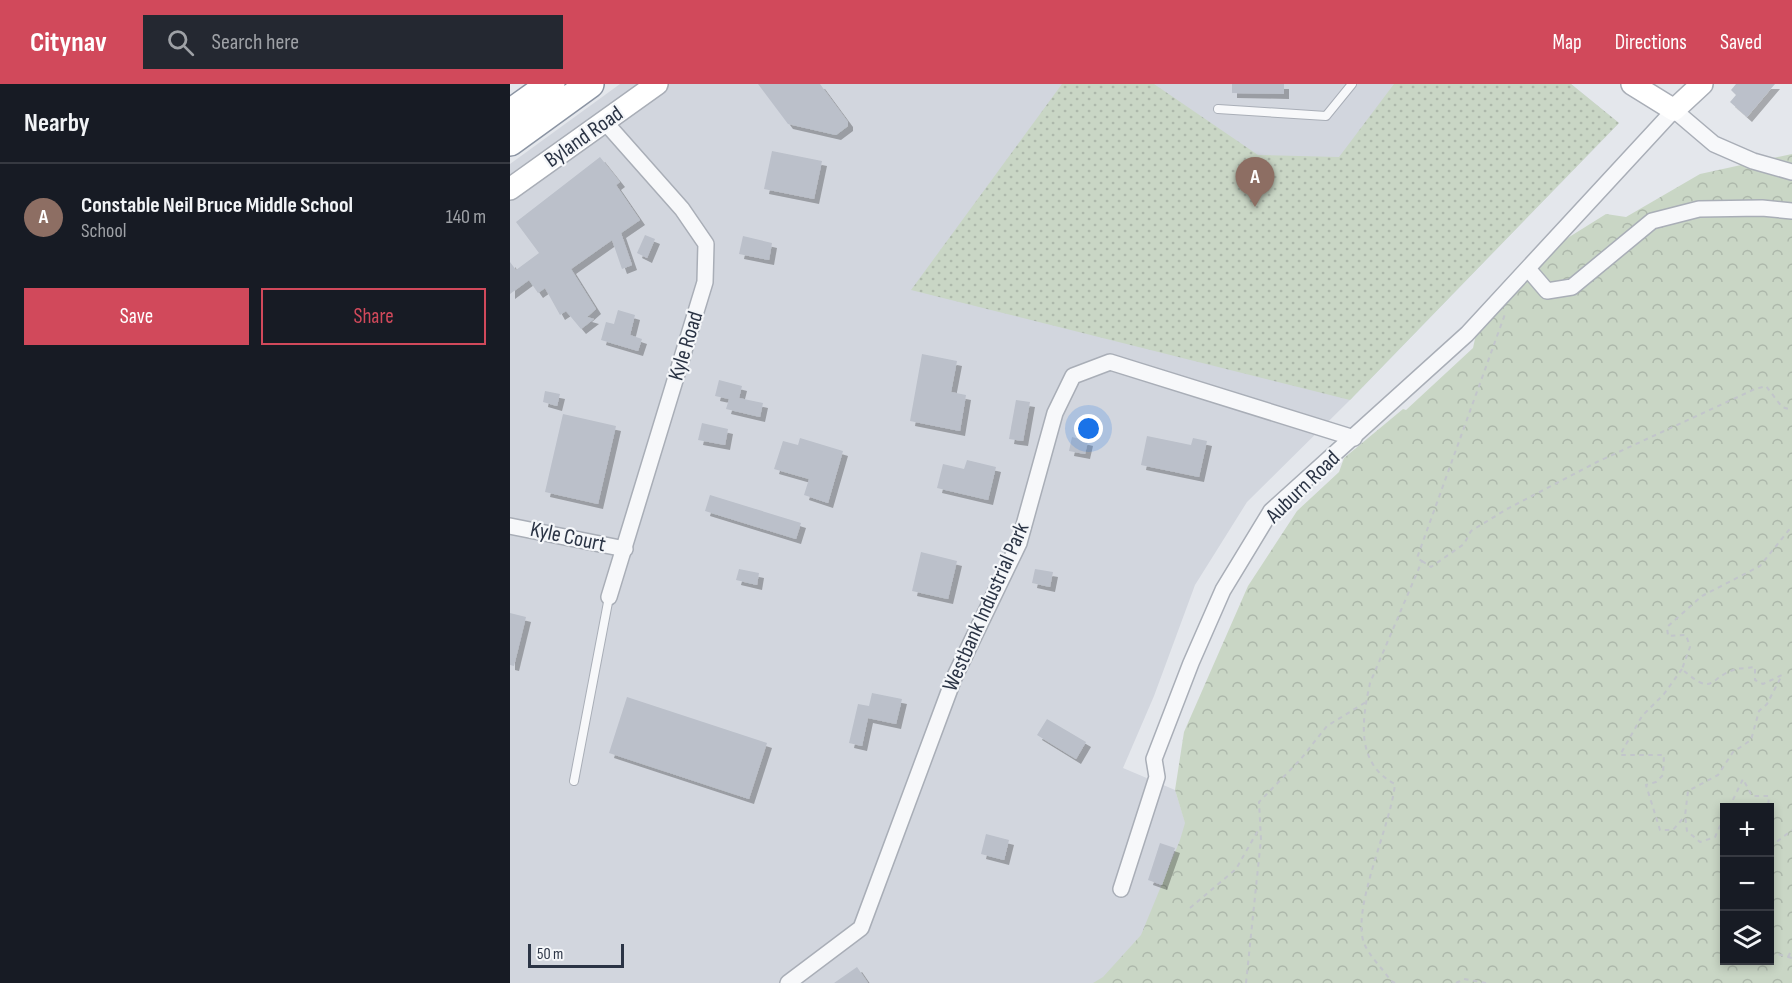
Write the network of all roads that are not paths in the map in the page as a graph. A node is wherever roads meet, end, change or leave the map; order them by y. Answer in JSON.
{"nodes":[{"id":1,"x":551,"y":84,"type":"edge"},
{"id":2,"x":590,"y":84,"type":"edge"},
{"id":3,"x":657,"y":84,"type":"edge"},
{"id":4,"x":1352,"y":84,"type":"edge"},
{"id":5,"x":1632,"y":84,"type":"edge"},
{"id":6,"x":1702,"y":84,"type":"edge"},
{"id":7,"x":1218,"y":109,"type":"dead end"},
{"id":8,"x":1674,"y":110,"type":"junction"},
{"id":9,"x":510,"y":113,"type":"edge"},
{"id":10,"x":605,"y":122,"type":"junction"},
{"id":11,"x":510,"y":142,"type":"edge"},
{"id":12,"x":1792,"y":172,"type":"edge"},
{"id":13,"x":510,"y":189,"type":"edge"},
{"id":14,"x":1792,"y":211,"type":"edge"},
{"id":15,"x":1528,"y":270,"type":"junction"},
{"id":16,"x":1354,"y":438,"type":"junction"},
{"id":17,"x":510,"y":526,"type":"edge"},
{"id":18,"x":625,"y":549,"type":"junction"},
{"id":19,"x":609,"y":597,"type":"joint"},
{"id":20,"x":574,"y":781,"type":"dead end"},
{"id":21,"x":1122,"y":889,"type":"dead end"},
{"id":22,"x":788,"y":983,"type":"edge"}],
"edges":[{"from":1,"to":9,"type":"highway"},
{"from":2,"to":11,"type":"highway"},
{"from":3,"to":10,"type":"street","name":"Byland Road"},
{"from":4,"to":7,"type":"lane"},
{"from":5,"to":8,"type":"street"},
{"from":6,"to":8,"type":"street","name":"Auburn Road"},
{"from":8,"to":12,"type":"street"},
{"from":8,"to":15,"type":"street","name":"Auburn Road"},
{"from":10,"to":13,"type":"street","name":"Byland Road"},
{"from":10,"to":18,"type":"street","name":"Kyle Road"},
{"from":14,"to":15,"type":"street"},
{"from":15,"to":16,"type":"street","name":"Auburn Road"},
{"from":16,"to":21,"type":"street","name":"Auburn Road"},
{"from":16,"to":22,"type":"street","name":"Westbank Industrial Park"},
{"from":17,"to":18,"type":"street","name":"Kyle Court"},
{"from":18,"to":19,"type":"street","name":"Kyle Road"},
{"from":19,"to":20,"type":"lane"}]}
